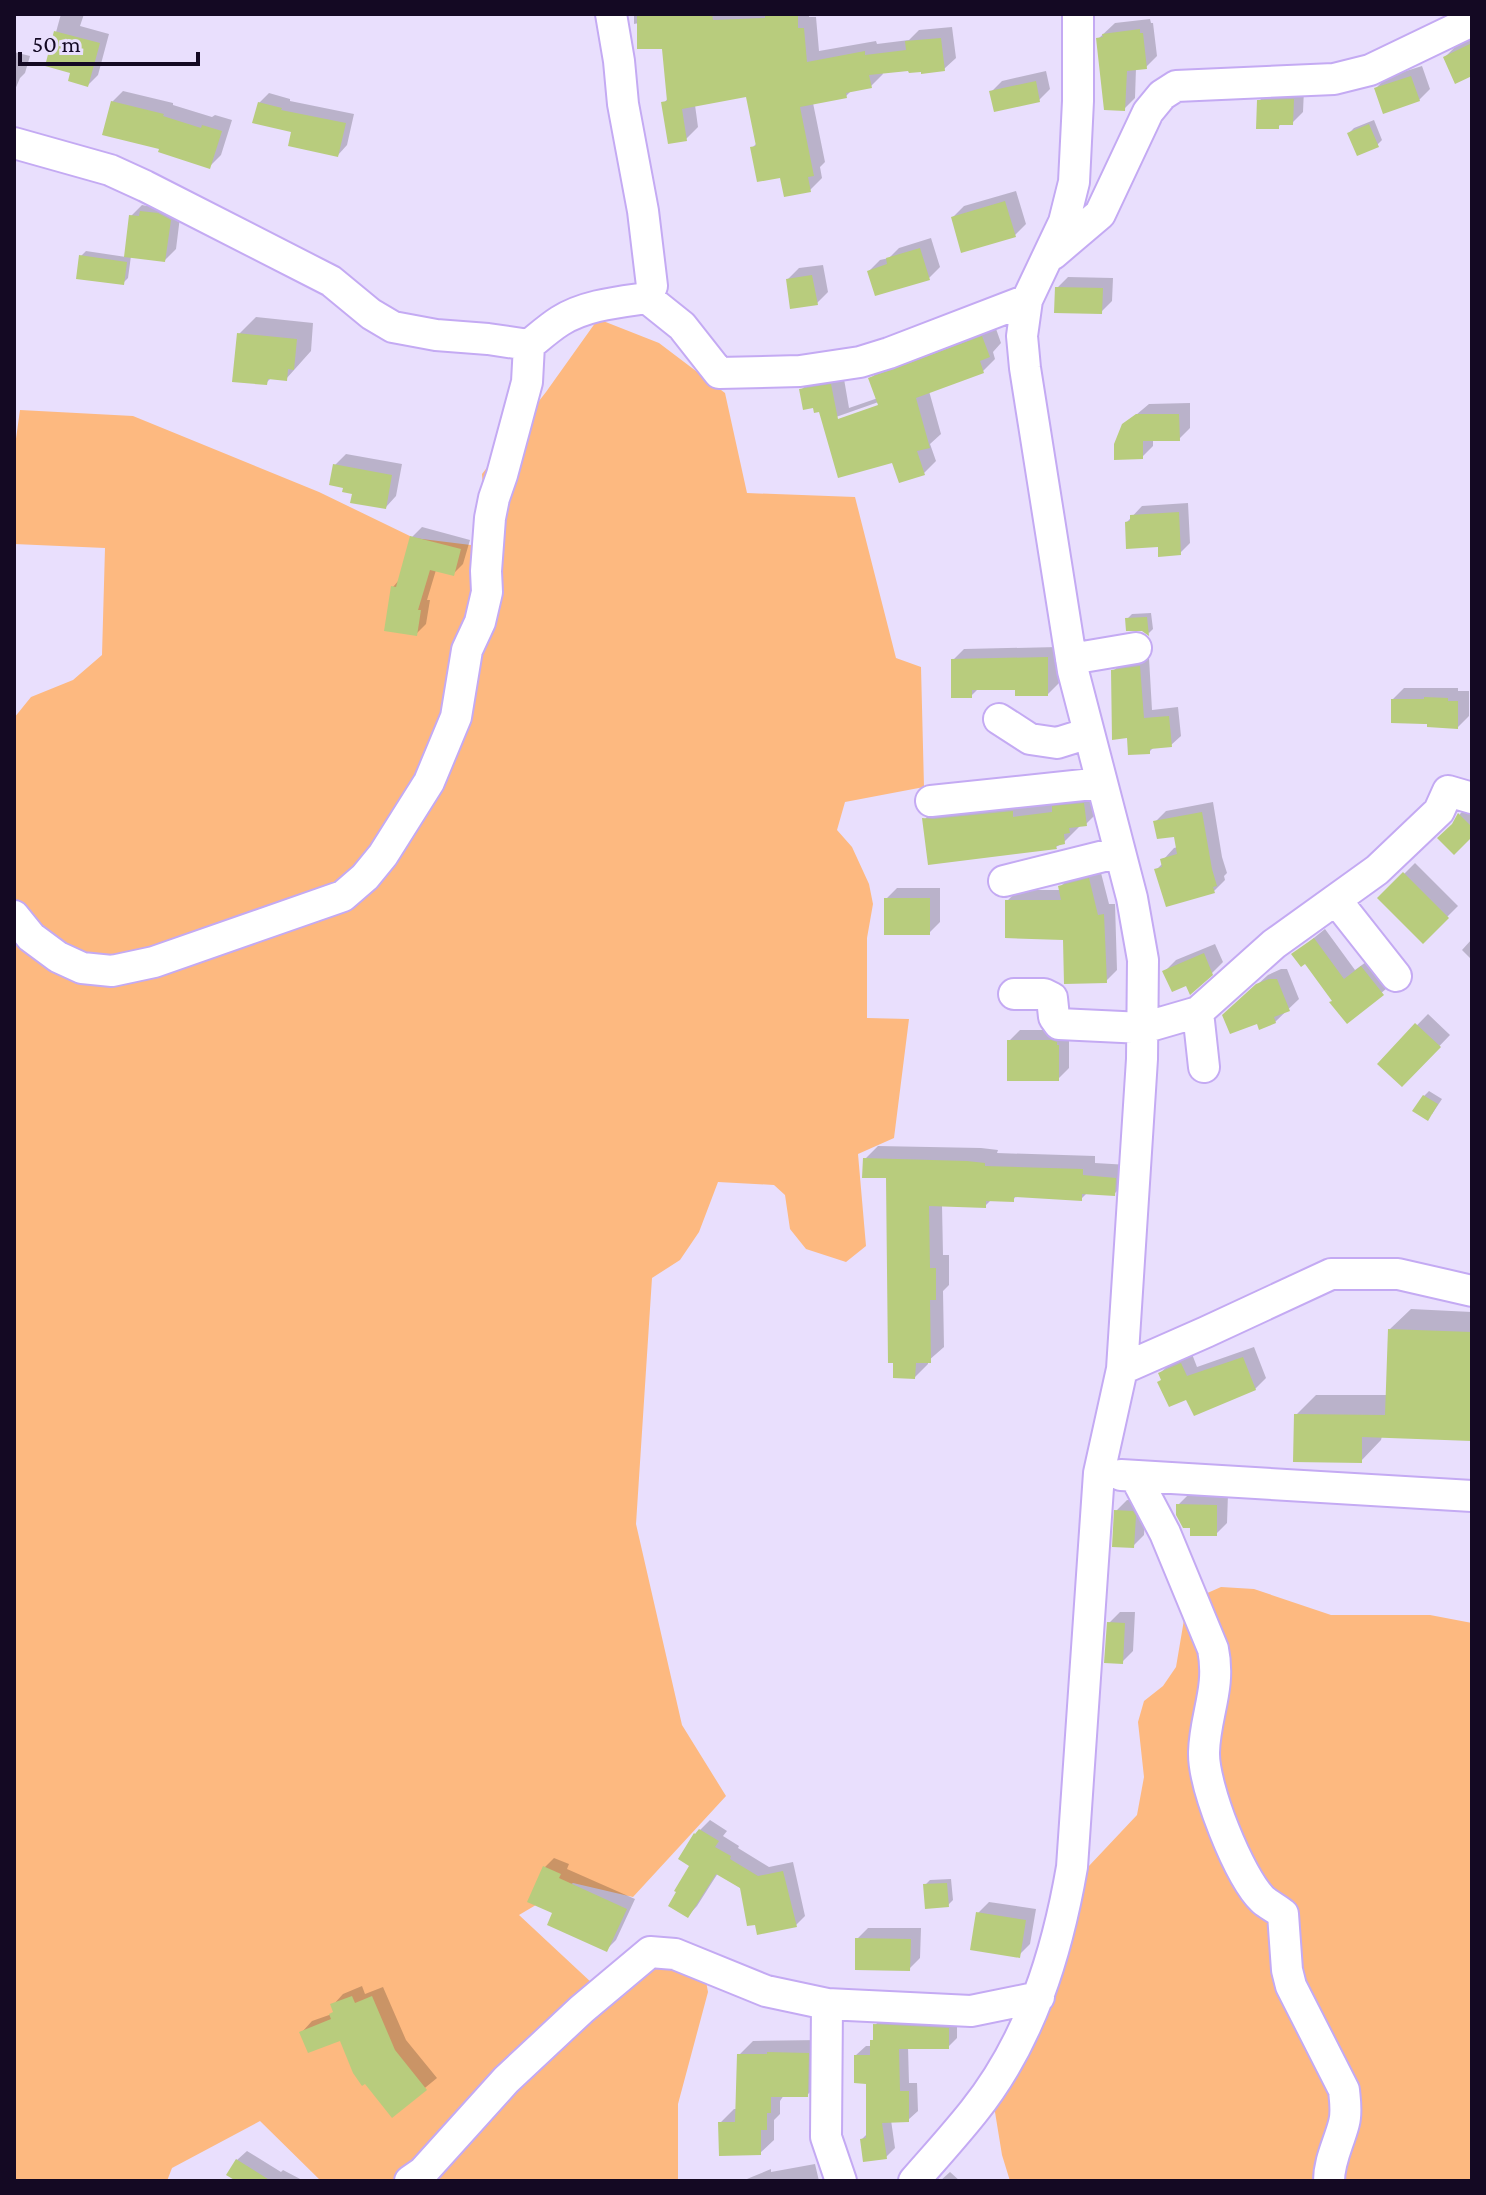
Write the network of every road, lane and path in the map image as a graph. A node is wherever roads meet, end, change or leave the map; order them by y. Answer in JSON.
{"nodes":[{"id":1,"x":611,"y":14,"type":"edge"},
{"id":2,"x":1078,"y":14,"type":"edge"},
{"id":3,"x":1472,"y":21,"type":"edge"},
{"id":4,"x":14,"y":143,"type":"edge"},
{"id":5,"x":1049,"y":258,"type":"junction"},
{"id":6,"x":647,"y":298,"type":"junction"},
{"id":7,"x":1027,"y":300,"type":"junction"},
{"id":8,"x":529,"y":345,"type":"junction"},
{"id":9,"x":1136,"y":648,"type":"dead end"},
{"id":10,"x":1071,"y":659,"type":"junction"},
{"id":11,"x":999,"y":719,"type":"dead end"},
{"id":12,"x":1089,"y":733,"type":"junction"},
{"id":13,"x":1102,"y":783,"type":"junction"},
{"id":14,"x":1472,"y":798,"type":"edge"},
{"id":15,"x":931,"y":801,"type":"dead end"},
{"id":16,"x":1120,"y":852,"type":"junction"},
{"id":17,"x":1004,"y":881,"type":"dead end"},
{"id":18,"x":1336,"y":900,"type":"junction"},
{"id":19,"x":14,"y":916,"type":"edge"},
{"id":20,"x":1396,"y":976,"type":"dead end"},
{"id":21,"x":1014,"y":994,"type":"dead end"},
{"id":22,"x":1198,"y":1012,"type":"junction"},
{"id":23,"x":1143,"y":1028,"type":"junction"},
{"id":24,"x":1204,"y":1067,"type":"dead end"},
{"id":25,"x":1472,"y":1291,"type":"edge"},
{"id":26,"x":1122,"y":1369,"type":"junction"},
{"id":27,"x":1099,"y":1473,"type":"junction"},
{"id":28,"x":1135,"y":1476,"type":"junction"},
{"id":29,"x":1472,"y":1496,"type":"edge"},
{"id":30,"x":1039,"y":1997,"type":"junction"},
{"id":31,"x":827,"y":2004,"type":"junction"},
{"id":32,"x":410,"y":2181,"type":"edge"},
{"id":33,"x":841,"y":2181,"type":"edge"},
{"id":34,"x":914,"y":2181,"type":"edge"},
{"id":35,"x":1329,"y":2181,"type":"edge"}],
"edges":[{"from":1,"to":6,"type":"street"},
{"from":2,"to":5,"type":"street"},
{"from":3,"to":5,"type":"street"},
{"from":4,"to":8,"type":"street"},
{"from":5,"to":7,"type":"street"},
{"from":6,"to":7,"type":"street"},
{"from":6,"to":8,"type":"street"},
{"from":7,"to":10,"type":"street"},
{"from":8,"to":19,"type":"street"},
{"from":9,"to":10,"type":"street"},
{"from":10,"to":12,"type":"street"},
{"from":11,"to":12,"type":"street"},
{"from":12,"to":13,"type":"street"},
{"from":13,"to":15,"type":"street"},
{"from":13,"to":16,"type":"street"},
{"from":14,"to":18,"type":"street"},
{"from":16,"to":17,"type":"street"},
{"from":16,"to":23,"type":"street"},
{"from":18,"to":20,"type":"street"},
{"from":18,"to":22,"type":"street"},
{"from":21,"to":23,"type":"street"},
{"from":22,"to":23,"type":"street"},
{"from":22,"to":24,"type":"street"},
{"from":23,"to":26,"type":"street"},
{"from":25,"to":26,"type":"street"},
{"from":26,"to":27,"type":"street"},
{"from":27,"to":28,"type":"street"},
{"from":27,"to":30,"type":"street"},
{"from":28,"to":29,"type":"street"},
{"from":28,"to":35,"type":"street"},
{"from":30,"to":31,"type":"street"},
{"from":30,"to":34,"type":"street"},
{"from":31,"to":32,"type":"street"},
{"from":31,"to":33,"type":"street"}]}
